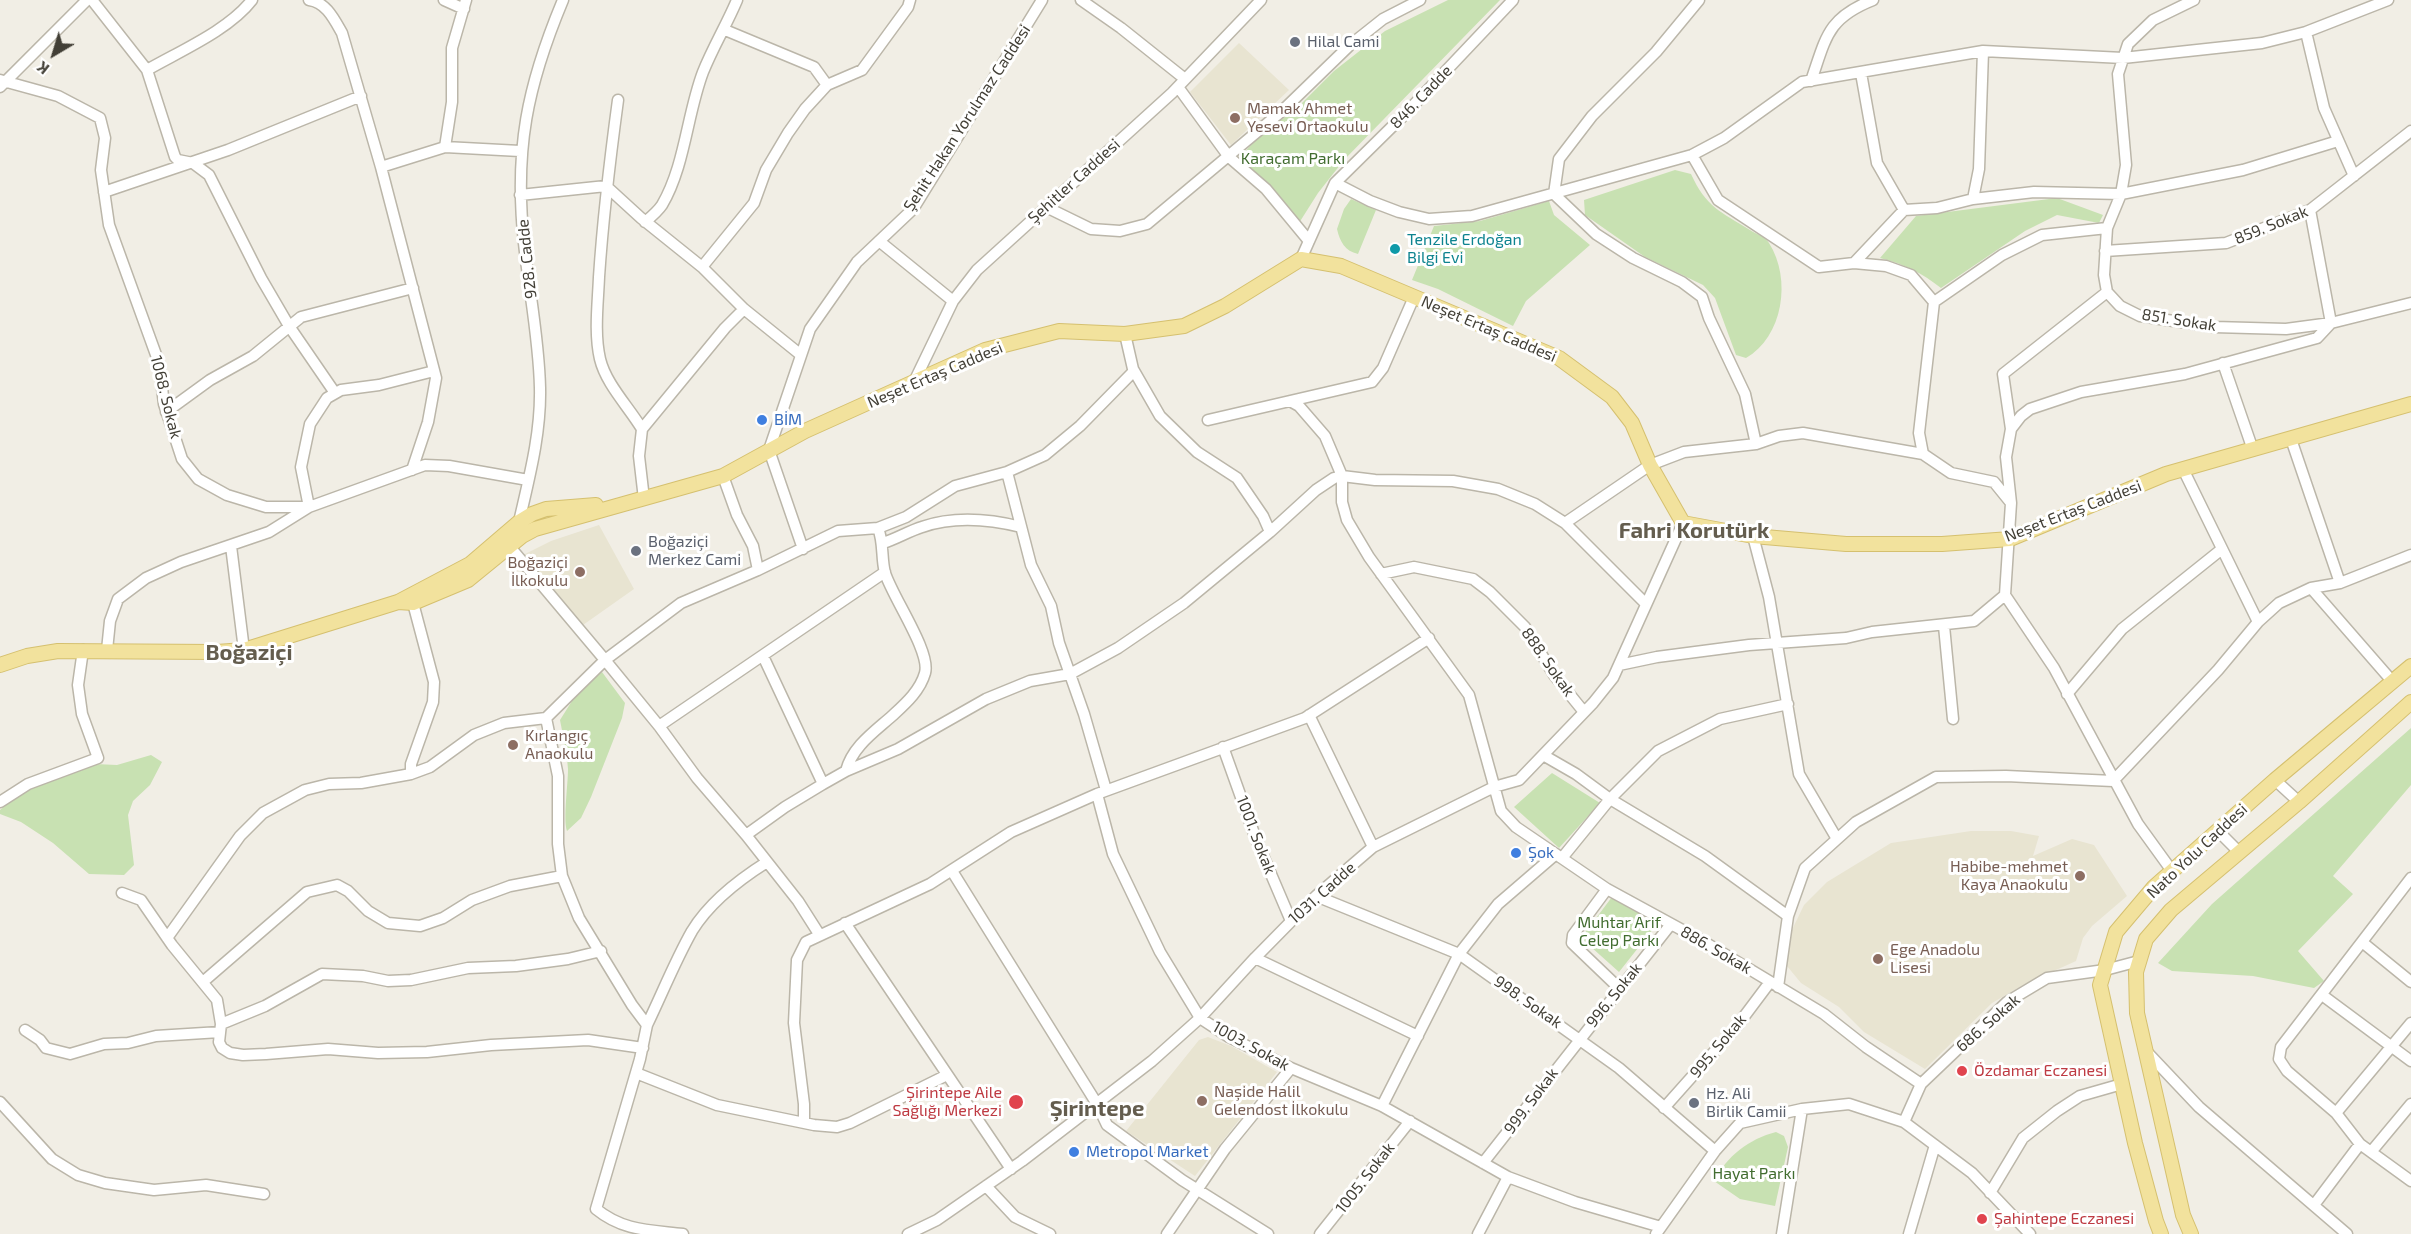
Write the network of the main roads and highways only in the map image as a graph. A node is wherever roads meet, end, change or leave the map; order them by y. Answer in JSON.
{"nodes":[{"id":1,"x":2411,"y":404,"type":"edge"},
{"id":2,"x":626,"y":503,"type":"junction"},
{"id":3,"x":519,"y":522,"type":"junction"},
{"id":4,"x":513,"y":544,"type":"junction"},
{"id":5,"x":398,"y":602,"type":"junction"},
{"id":6,"x":0,"y":664,"type":"edge"},
{"id":7,"x":2411,"y":666,"type":"edge"},
{"id":8,"x":2411,"y":702,"type":"edge"},
{"id":9,"x":2161,"y":1234,"type":"edge"},
{"id":10,"x":2191,"y":1234,"type":"edge"}],
"edges":[{"from":1,"to":2,"type":"main road","name":"Neşet Ertaş Caddesi"},
{"from":2,"to":3,"type":"main road","name":"Neşet Ertaş Caddesi"},
{"from":2,"to":4,"type":"main road","name":"Neşet Ertaş Caddesi"},
{"from":3,"to":4,"type":"main road"},
{"from":3,"to":5,"type":"main road","name":"Neşet Ertaş Caddesi"},
{"from":4,"to":5,"type":"main road","name":"Neşet Ertaş Caddesi"},
{"from":5,"to":6,"type":"main road","name":"Neşet Ertaş Caddesi"},
{"from":7,"to":9,"type":"main road","name":"Nato Yolu Caddesi"},
{"from":8,"to":10,"type":"main road"}]}
